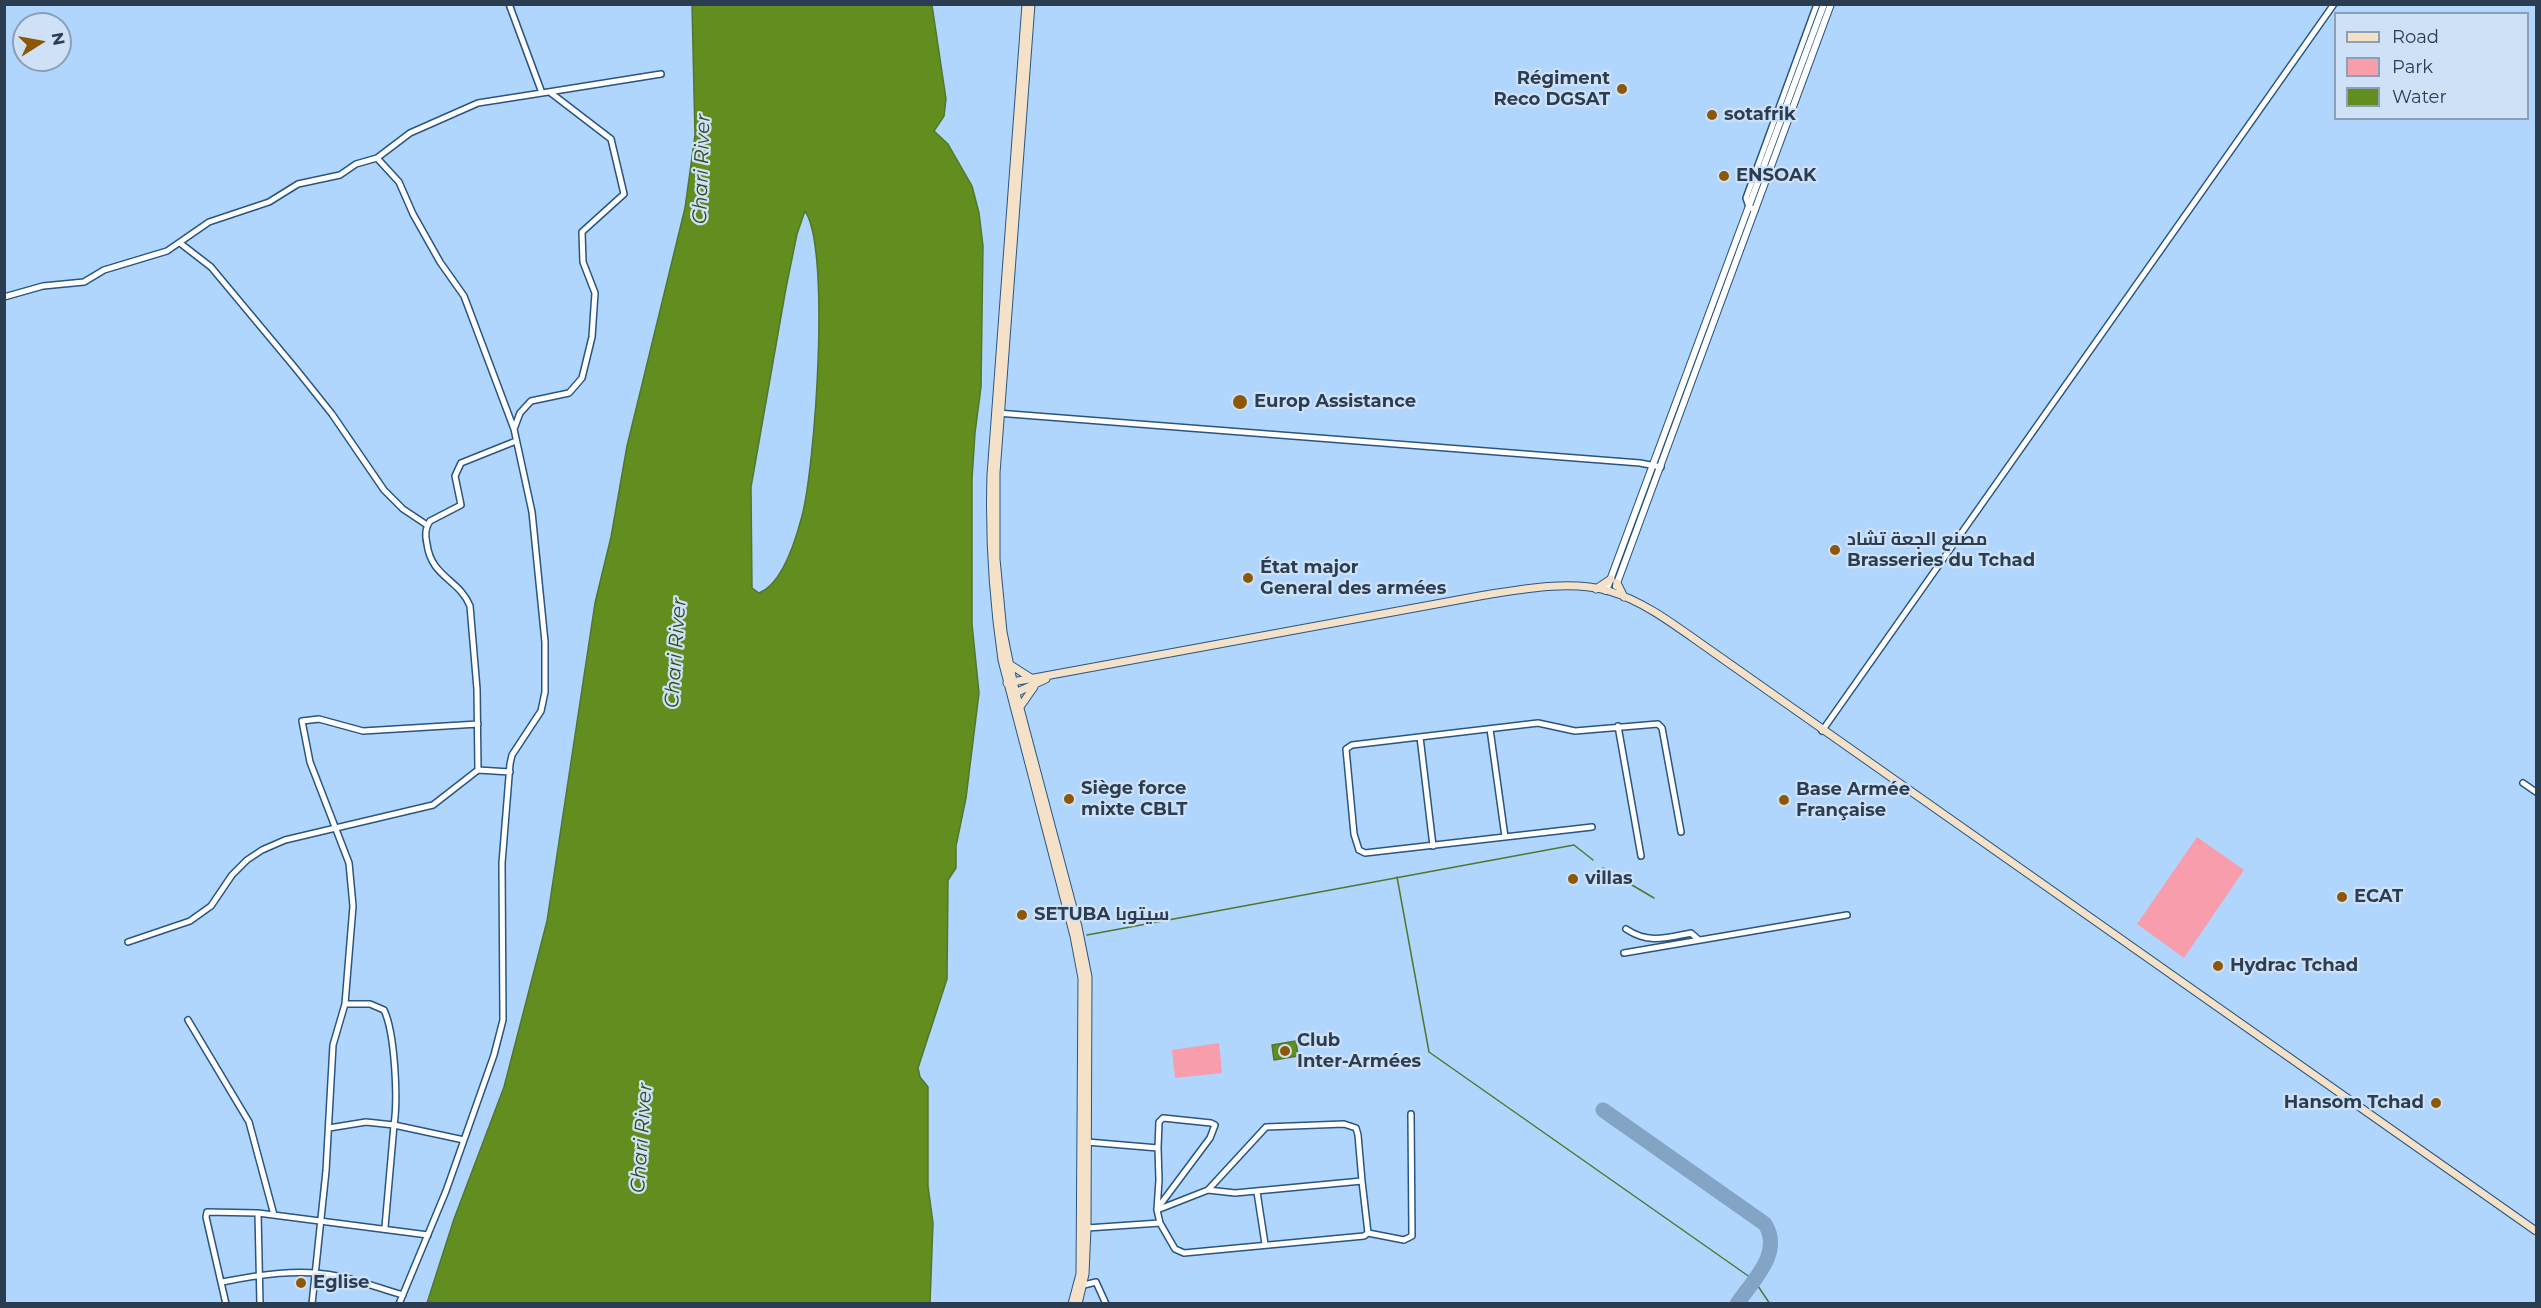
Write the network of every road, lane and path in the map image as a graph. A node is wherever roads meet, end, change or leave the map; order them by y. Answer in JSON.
{"nodes":[{"id":1,"x":509,"y":4,"type":"edge"},
{"id":2,"x":1026,"y":4,"type":"edge"},
{"id":3,"x":1031,"y":4,"type":"edge"},
{"id":4,"x":1817,"y":4,"type":"edge"},
{"id":5,"x":1824,"y":4,"type":"edge"},
{"id":6,"x":1831,"y":4,"type":"edge"},
{"id":7,"x":2334,"y":4,"type":"edge"},
{"id":8,"x":1028,"y":19,"type":"junction"},
{"id":9,"x":661,"y":74,"type":"dead end"},
{"id":10,"x":542,"y":93,"type":"junction"},
{"id":11,"x":551,"y":93,"type":"junction"},
{"id":12,"x":377,"y":158,"type":"junction"},
{"id":13,"x":1752,"y":209,"type":"junction"},
{"id":14,"x":180,"y":243,"type":"junction"},
{"id":15,"x":4,"y":297,"type":"edge"},
{"id":16,"x":998,"y":413,"type":"junction"},
{"id":17,"x":514,"y":429,"type":"junction"},
{"id":18,"x":516,"y":441,"type":"junction"},
{"id":19,"x":1658,"y":466,"type":"junction"},
{"id":20,"x":427,"y":525,"type":"junction"},
{"id":21,"x":1614,"y":581,"type":"junction"},
{"id":22,"x":1596,"y":589,"type":"junction"},
{"id":23,"x":1610,"y":592,"type":"junction"},
{"id":24,"x":1624,"y":597,"type":"junction"},
{"id":25,"x":1009,"y":664,"type":"junction"},
{"id":26,"x":1010,"y":682,"type":"junction"},
{"id":27,"x":1034,"y":682,"type":"junction"},
{"id":28,"x":1013,"y":694,"type":"junction"},
{"id":29,"x":1020,"y":707,"type":"junction"},
{"id":30,"x":478,"y":724,"type":"junction"},
{"id":31,"x":1618,"y":726,"type":"junction"},
{"id":32,"x":1490,"y":729,"type":"junction"},
{"id":33,"x":1822,"y":731,"type":"junction"},
{"id":34,"x":1420,"y":737,"type":"junction"},
{"id":35,"x":478,"y":770,"type":"junction"},
{"id":36,"x":510,"y":772,"type":"junction"},
{"id":37,"x":2523,"y":783,"type":"dead end"},
{"id":38,"x":2536,"y":792,"type":"edge"},
{"id":39,"x":1592,"y":827,"type":"dead end"},
{"id":40,"x":337,"y":830,"type":"junction"},
{"id":41,"x":1681,"y":832,"type":"dead end"},
{"id":42,"x":1504,"y":837,"type":"junction"},
{"id":43,"x":1433,"y":846,"type":"junction"},
{"id":44,"x":1641,"y":856,"type":"dead end"},
{"id":45,"x":1846,"y":915,"type":"dead end"},
{"id":46,"x":1626,"y":929,"type":"dead end"},
{"id":47,"x":1699,"y":940,"type":"junction"},
{"id":48,"x":128,"y":942,"type":"dead end"},
{"id":49,"x":1624,"y":953,"type":"dead end"},
{"id":50,"x":345,"y":1004,"type":"junction"},
{"id":51,"x":188,"y":1020,"type":"dead end"},
{"id":52,"x":1411,"y":1114,"type":"dead end"},
{"id":53,"x":394,"y":1125,"type":"junction"},
{"id":54,"x":329,"y":1128,"type":"junction"},
{"id":55,"x":464,"y":1140,"type":"junction"},
{"id":56,"x":1085,"y":1147,"type":"junction"},
{"id":57,"x":1158,"y":1148,"type":"junction"},
{"id":58,"x":1362,"y":1181,"type":"junction"},
{"id":59,"x":1208,"y":1190,"type":"junction"},
{"id":60,"x":1257,"y":1192,"type":"junction"},
{"id":61,"x":1156,"y":1210,"type":"junction"},
{"id":62,"x":258,"y":1213,"type":"junction"},
{"id":63,"x":274,"y":1215,"type":"junction"},
{"id":64,"x":321,"y":1220,"type":"junction"},
{"id":65,"x":1160,"y":1223,"type":"junction"},
{"id":66,"x":385,"y":1227,"type":"junction"},
{"id":67,"x":1087,"y":1228,"type":"junction"},
{"id":68,"x":2536,"y":1231,"type":"edge"},
{"id":69,"x":1368,"y":1233,"type":"junction"},
{"id":70,"x":428,"y":1235,"type":"junction"},
{"id":71,"x":1265,"y":1244,"type":"junction"},
{"id":72,"x":316,"y":1273,"type":"junction"},
{"id":73,"x":259,"y":1275,"type":"junction"},
{"id":74,"x":222,"y":1282,"type":"junction"},
{"id":75,"x":1084,"y":1285,"type":"junction"},
{"id":76,"x":403,"y":1295,"type":"junction"},
{"id":77,"x":226,"y":1304,"type":"edge"},
{"id":78,"x":260,"y":1304,"type":"edge"},
{"id":79,"x":312,"y":1304,"type":"edge"},
{"id":80,"x":399,"y":1304,"type":"edge"},
{"id":81,"x":1072,"y":1304,"type":"edge"},
{"id":82,"x":1078,"y":1304,"type":"edge"},
{"id":83,"x":1106,"y":1304,"type":"edge"}],
"edges":[{"from":1,"to":10,"type":"street"},
{"from":2,"to":8,"type":"main road"},
{"from":3,"to":8,"type":"main road"},
{"from":4,"to":13,"type":"street"},
{"from":5,"to":13,"type":"street"},
{"from":6,"to":13,"type":"street"},
{"from":7,"to":33,"type":"street"},
{"from":8,"to":16,"type":"main road"},
{"from":9,"to":11,"type":"street"},
{"from":10,"to":11,"type":"street"},
{"from":10,"to":12,"type":"street"},
{"from":11,"to":17,"type":"street"},
{"from":12,"to":14,"type":"street"},
{"from":12,"to":17,"type":"street"},
{"from":13,"to":19,"type":"street"},
{"from":14,"to":15,"type":"street"},
{"from":14,"to":20,"type":"street"},
{"from":16,"to":19,"type":"street"},
{"from":16,"to":25,"type":"main road"},
{"from":16,"to":26,"type":"main road"},
{"from":17,"to":18,"type":"street"},
{"from":18,"to":20,"type":"street"},
{"from":18,"to":36,"type":"street"},
{"from":19,"to":21,"type":"street"},
{"from":20,"to":30,"type":"street"},
{"from":21,"to":22,"type":"main road"},
{"from":21,"to":23,"type":"street"},
{"from":21,"to":24,"type":"main road"},
{"from":22,"to":23,"type":"main road"},
{"from":22,"to":27,"type":"main road"},
{"from":23,"to":24,"type":"main road"},
{"from":24,"to":33,"type":"main road"},
{"from":25,"to":26,"type":"main road"},
{"from":25,"to":27,"type":"main road"},
{"from":26,"to":27,"type":"main road"},
{"from":26,"to":28,"type":"main road"},
{"from":27,"to":28,"type":"main road"},
{"from":27,"to":29,"type":"main road"},
{"from":28,"to":29,"type":"main road"},
{"from":28,"to":56,"type":"main road"},
{"from":29,"to":56,"type":"main road"},
{"from":30,"to":35,"type":"street"},
{"from":30,"to":40,"type":"street"},
{"from":31,"to":32,"type":"street"},
{"from":31,"to":41,"type":"street"},
{"from":31,"to":44,"type":"street"},
{"from":32,"to":34,"type":"street"},
{"from":32,"to":42,"type":"street"},
{"from":33,"to":68,"type":"main road"},
{"from":34,"to":43,"type":"street"},
{"from":34,"to":43,"type":"street"},
{"from":35,"to":36,"type":"street"},
{"from":35,"to":40,"type":"street"},
{"from":36,"to":55,"type":"street"},
{"from":37,"to":38,"type":"street"},
{"from":39,"to":42,"type":"street"},
{"from":40,"to":48,"type":"street"},
{"from":40,"to":50,"type":"street"},
{"from":42,"to":43,"type":"street"},
{"from":45,"to":47,"type":"street"},
{"from":46,"to":47,"type":"street"},
{"from":47,"to":49,"type":"street"},
{"from":50,"to":53,"type":"street"},
{"from":50,"to":54,"type":"street"},
{"from":51,"to":63,"type":"street"},
{"from":52,"to":69,"type":"street"},
{"from":53,"to":54,"type":"street"},
{"from":53,"to":55,"type":"street"},
{"from":53,"to":66,"type":"street"},
{"from":54,"to":64,"type":"street"},
{"from":55,"to":70,"type":"street"},
{"from":56,"to":57,"type":"street"},
{"from":56,"to":67,"type":"main road"},
{"from":56,"to":81,"type":"main road"},
{"from":57,"to":61,"type":"street"},
{"from":57,"to":61,"type":"street"},
{"from":58,"to":59,"type":"street"},
{"from":58,"to":60,"type":"street"},
{"from":58,"to":69,"type":"street"},
{"from":59,"to":60,"type":"street"},
{"from":59,"to":61,"type":"street"},
{"from":60,"to":71,"type":"street"},
{"from":61,"to":65,"type":"street"},
{"from":62,"to":63,"type":"street"},
{"from":62,"to":73,"type":"street"},
{"from":62,"to":74,"type":"street"},
{"from":63,"to":64,"type":"street"},
{"from":64,"to":66,"type":"street"},
{"from":64,"to":72,"type":"street"},
{"from":65,"to":67,"type":"street"},
{"from":65,"to":71,"type":"street"},
{"from":66,"to":70,"type":"street"},
{"from":67,"to":75,"type":"main road"},
{"from":69,"to":71,"type":"street"},
{"from":70,"to":76,"type":"street"},
{"from":72,"to":73,"type":"street"},
{"from":72,"to":76,"type":"street"},
{"from":72,"to":79,"type":"street"},
{"from":73,"to":74,"type":"street"},
{"from":73,"to":78,"type":"street"},
{"from":74,"to":77,"type":"street"},
{"from":75,"to":82,"type":"main road"},
{"from":75,"to":83,"type":"street"},
{"from":76,"to":80,"type":"street"}]}
